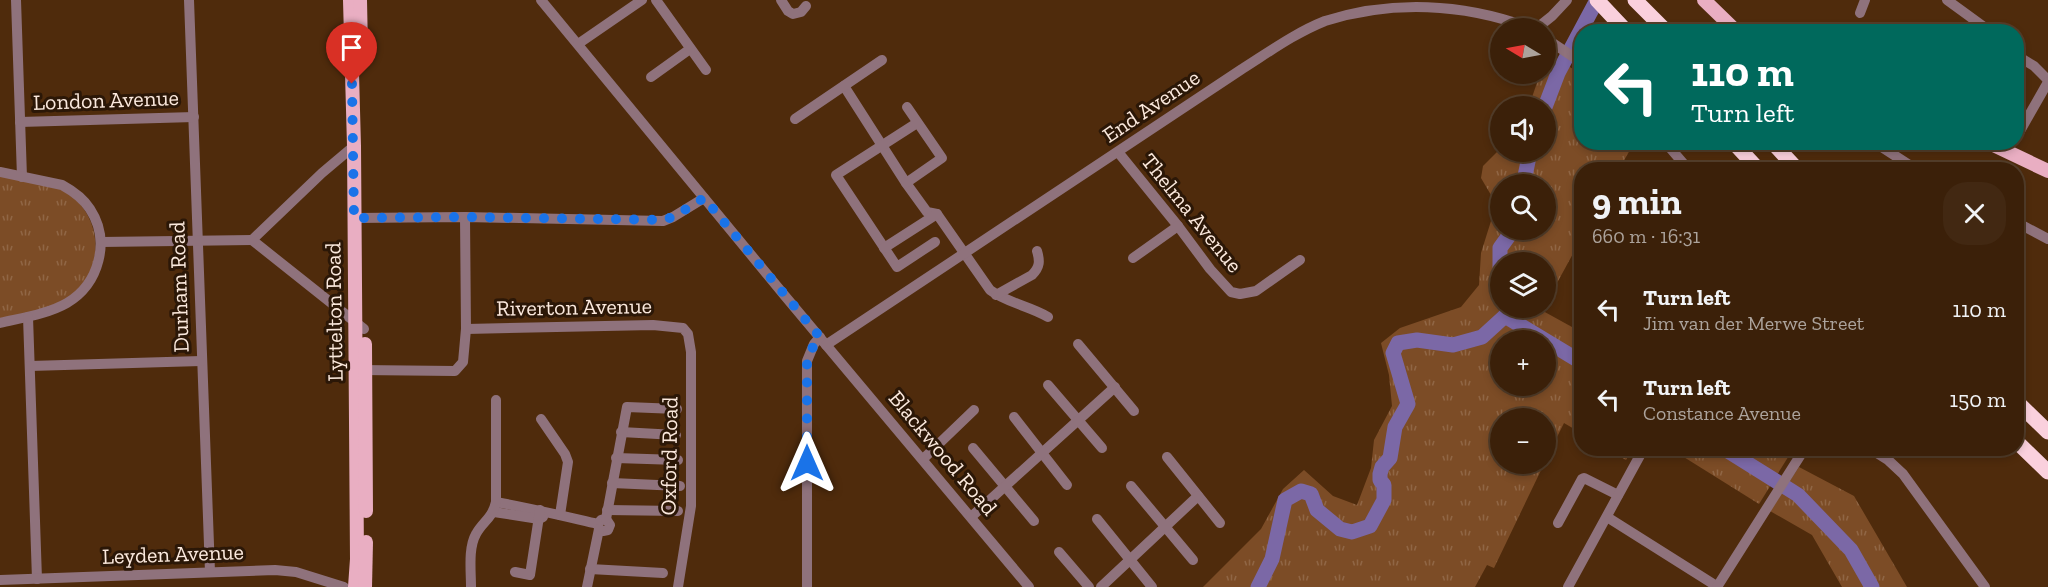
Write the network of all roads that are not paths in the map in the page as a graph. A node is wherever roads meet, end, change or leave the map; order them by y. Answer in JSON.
{"nodes":[{"id":1,"x":16,"y":0,"type":"edge"},
{"id":2,"x":189,"y":0,"type":"edge"},
{"id":3,"x":350,"y":0,"type":"edge"},
{"id":4,"x":360,"y":0,"type":"edge"},
{"id":5,"x":541,"y":0,"type":"edge"},
{"id":6,"x":642,"y":0,"type":"edge"},
{"id":7,"x":656,"y":0,"type":"edge"},
{"id":8,"x":781,"y":0,"type":"edge"},
{"id":9,"x":1567,"y":0,"type":"edge"},
{"id":10,"x":1635,"y":0,"type":"edge"},
{"id":11,"x":1704,"y":0,"type":"edge"},
{"id":12,"x":1709,"y":0,"type":"edge"},
{"id":13,"x":1865,"y":0,"type":"edge"},
{"id":14,"x":1947,"y":0,"type":"edge"},
{"id":15,"x":1602,"y":5,"type":"edge"},
{"id":16,"x":806,"y":6,"type":"dead end"},
{"id":17,"x":1860,"y":13,"type":"dead end"},
{"id":18,"x":1503,"y":18,"type":"edge"},
{"id":19,"x":1550,"y":18,"type":"edge"},
{"id":20,"x":1620,"y":24,"type":"edge"},
{"id":21,"x":1659,"y":24,"type":"edge"},
{"id":22,"x":1729,"y":24,"type":"edge"},
{"id":23,"x":1734,"y":24,"type":"edge"},
{"id":24,"x":1980,"y":24,"type":"edge"},
{"id":25,"x":578,"y":44,"type":"junction"},
{"id":26,"x":1556,"y":46,"type":"edge"},
{"id":27,"x":690,"y":49,"type":"junction"},
{"id":28,"x":1574,"y":58,"type":"edge"},
{"id":29,"x":882,"y":60,"type":"dead end"},
{"id":30,"x":2024,"y":60,"type":"edge"},
{"id":31,"x":706,"y":70,"type":"dead end"},
{"id":32,"x":651,"y":77,"type":"dead end"},
{"id":33,"x":2048,"y":81,"type":"edge"},
{"id":34,"x":844,"y":86,"type":"junction"},
{"id":35,"x":907,"y":107,"type":"dead end"},
{"id":36,"x":194,"y":117,"type":"junction"},
{"id":37,"x":795,"y":119,"type":"dead end"},
{"id":38,"x":2024,"y":122,"type":"edge"},
{"id":39,"x":20,"y":123,"type":"junction"},
{"id":40,"x":917,"y":123,"type":"junction"},
{"id":41,"x":882,"y":145,"type":"junction"},
{"id":42,"x":354,"y":146,"type":"junction"},
{"id":43,"x":1672,"y":150,"type":"edge"},
{"id":44,"x":1740,"y":150,"type":"edge"},
{"id":45,"x":1779,"y":150,"type":"edge"},
{"id":46,"x":1886,"y":150,"type":"edge"},
{"id":47,"x":2019,"y":150,"type":"edge"},
{"id":48,"x":2023,"y":150,"type":"edge"},
{"id":49,"x":1118,"y":152,"type":"junction"},
{"id":50,"x":1682,"y":162,"type":"edge"},
{"id":51,"x":1752,"y":162,"type":"edge"},
{"id":52,"x":1791,"y":162,"type":"edge"},
{"id":53,"x":1905,"y":162,"type":"edge"},
{"id":54,"x":2048,"y":162,"type":"edge"},
{"id":55,"x":2048,"y":171,"type":"edge"},
{"id":56,"x":0,"y":172,"type":"edge"},
{"id":57,"x":22,"y":177,"type":"junction"},
{"id":58,"x":906,"y":183,"type":"junction"},
{"id":59,"x":704,"y":198,"type":"junction"},
{"id":60,"x":937,"y":214,"type":"junction"},
{"id":61,"x":465,"y":217,"type":"junction"},
{"id":62,"x":358,"y":218,"type":"junction"},
{"id":63,"x":1178,"y":226,"type":"junction"},
{"id":64,"x":2024,"y":226,"type":"edge"},
{"id":65,"x":2048,"y":239,"type":"edge"},
{"id":66,"x":196,"y":240,"type":"junction"},
{"id":67,"x":252,"y":240,"type":"junction"},
{"id":68,"x":101,"y":242,"type":"junction"},
{"id":69,"x":935,"y":242,"type":"dead end"},
{"id":70,"x":884,"y":248,"type":"junction"},
{"id":71,"x":1037,"y":251,"type":"dead end"},
{"id":72,"x":965,"y":254,"type":"junction"},
{"id":73,"x":1133,"y":258,"type":"dead end"},
{"id":74,"x":1300,"y":260,"type":"dead end"},
{"id":75,"x":996,"y":295,"type":"junction"},
{"id":76,"x":27,"y":317,"type":"junction"},
{"id":77,"x":1048,"y":318,"type":"dead end"},
{"id":78,"x":0,"y":323,"type":"edge"},
{"id":79,"x":360,"y":326,"type":"junction"},
{"id":80,"x":683,"y":328,"type":"joint"},
{"id":81,"x":466,"y":329,"type":"junction"},
{"id":82,"x":823,"y":341,"type":"junction"},
{"id":83,"x":1078,"y":344,"type":"dead end"},
{"id":84,"x":201,"y":361,"type":"junction"},
{"id":85,"x":30,"y":366,"type":"junction"},
{"id":86,"x":360,"y":370,"type":"junction"},
{"id":87,"x":1048,"y":385,"type":"dead end"},
{"id":88,"x":1115,"y":387,"type":"junction"},
{"id":89,"x":496,"y":400,"type":"dead end"},
{"id":90,"x":677,"y":409,"type":"dead end"},
{"id":91,"x":2024,"y":409,"type":"edge"},
{"id":92,"x":974,"y":410,"type":"dead end"},
{"id":93,"x":1134,"y":411,"type":"dead end"},
{"id":94,"x":1014,"y":417,"type":"dead end"},
{"id":95,"x":541,"y":419,"type":"dead end"},
{"id":96,"x":1078,"y":420,"type":"junction"},
{"id":97,"x":621,"y":432,"type":"junction"},
{"id":98,"x":2048,"y":432,"type":"edge"},
{"id":99,"x":676,"y":435,"type":"dead end"},
{"id":100,"x":973,"y":448,"type":"dead end"},
{"id":101,"x":1102,"y":448,"type":"dead end"},
{"id":102,"x":2024,"y":449,"type":"edge"},
{"id":103,"x":1042,"y":454,"type":"junction"},
{"id":104,"x":1640,"y":456,"type":"edge"},
{"id":105,"x":1800,"y":456,"type":"edge"},
{"id":106,"x":1882,"y":456,"type":"edge"},
{"id":107,"x":1167,"y":457,"type":"dead end"},
{"id":108,"x":616,"y":458,"type":"junction"},
{"id":109,"x":923,"y":459,"type":"junction"},
{"id":110,"x":678,"y":460,"type":"dead end"},
{"id":111,"x":2048,"y":472,"type":"edge"},
{"id":112,"x":612,"y":483,"type":"junction"},
{"id":113,"x":1067,"y":485,"type":"dead end"},
{"id":114,"x":680,"y":486,"type":"dead end"},
{"id":115,"x":1005,"y":486,"type":"junction"},
{"id":116,"x":1131,"y":486,"type":"dead end"},
{"id":117,"x":1618,"y":495,"type":"junction"},
{"id":118,"x":1198,"y":496,"type":"junction"},
{"id":119,"x":495,"y":507,"type":"junction"},
{"id":120,"x":678,"y":511,"type":"dead end"},
{"id":121,"x":547,"y":515,"type":"junction"},
{"id":122,"x":971,"y":517,"type":"junction"},
{"id":123,"x":1607,"y":517,"type":"junction"},
{"id":124,"x":1096,"y":519,"type":"dead end"},
{"id":125,"x":602,"y":520,"type":"junction"},
{"id":126,"x":1034,"y":521,"type":"dead end"},
{"id":127,"x":1220,"y":523,"type":"dead end"},
{"id":128,"x":1558,"y":523,"type":"dead end"},
{"id":129,"x":1165,"y":528,"type":"junction"},
{"id":130,"x":1059,"y":552,"type":"dead end"},
{"id":131,"x":1193,"y":560,"type":"dead end"},
{"id":132,"x":1131,"y":561,"type":"junction"},
{"id":133,"x":590,"y":569,"type":"junction"},
{"id":134,"x":515,"y":572,"type":"dead end"},
{"id":135,"x":210,"y":573,"type":"junction"},
{"id":136,"x":663,"y":573,"type":"dead end"},
{"id":137,"x":148,"y":575,"type":"junction"},
{"id":138,"x":530,"y":575,"type":"junction"},
{"id":139,"x":542,"y":577,"type":"dead end"},
{"id":140,"x":38,"y":579,"type":"junction"},
{"id":141,"x":0,"y":580,"type":"edge"},
{"id":142,"x":148,"y":587,"type":"edge"},
{"id":143,"x":344,"y":587,"type":"edge"},
{"id":144,"x":355,"y":587,"type":"edge"},
{"id":145,"x":365,"y":587,"type":"edge"},
{"id":146,"x":471,"y":587,"type":"edge"},
{"id":147,"x":587,"y":587,"type":"edge"},
{"id":148,"x":678,"y":587,"type":"edge"},
{"id":149,"x":807,"y":587,"type":"edge"},
{"id":150,"x":1029,"y":587,"type":"edge"},
{"id":151,"x":1089,"y":587,"type":"edge"},
{"id":152,"x":1101,"y":587,"type":"edge"},
{"id":153,"x":1152,"y":587,"type":"edge"},
{"id":154,"x":1568,"y":587,"type":"edge"},
{"id":155,"x":1718,"y":587,"type":"edge"},
{"id":156,"x":1985,"y":587,"type":"edge"}],
"edges":[{"from":1,"to":39,"type":"street"},
{"from":2,"to":36,"type":"street","name":"Durham Road"},
{"from":3,"to":42,"type":"main road","name":"Lyttelton Road"},
{"from":4,"to":62,"type":"main road","name":"Lyttelton Road"},
{"from":5,"to":25,"type":"street","name":"Blackwood Road"},
{"from":6,"to":25,"type":"street"},
{"from":7,"to":27,"type":"street"},
{"from":8,"to":16,"type":"street"},
{"from":9,"to":19,"type":"street"},
{"from":10,"to":21,"type":"highway"},
{"from":11,"to":22,"type":"main road"},
{"from":12,"to":23,"type":"main road"},
{"from":13,"to":17,"type":"street"},
{"from":14,"to":24,"type":"street"},
{"from":15,"to":20,"type":"highway"},
{"from":18,"to":49,"type":"street","name":"End Avenue"},
{"from":25,"to":59,"type":"street","name":"Blackwood Road"},
{"from":26,"to":28,"type":"street"},
{"from":27,"to":31,"type":"street"},
{"from":27,"to":32,"type":"street"},
{"from":29,"to":34,"type":"street"},
{"from":30,"to":33,"type":"street"},
{"from":33,"to":38,"type":"street"},
{"from":34,"to":37,"type":"street"},
{"from":34,"to":41,"type":"street"},
{"from":35,"to":40,"type":"street"},
{"from":36,"to":39,"type":"street","name":"London Avenue"},
{"from":36,"to":66,"type":"street","name":"Durham Road"},
{"from":39,"to":57,"type":"street"},
{"from":40,"to":41,"type":"street"},
{"from":40,"to":58,"type":"street"},
{"from":41,"to":58,"type":"street"},
{"from":41,"to":70,"type":"street"},
{"from":42,"to":62,"type":"main road","name":"Lyttelton Road"},
{"from":42,"to":67,"type":"street"},
{"from":43,"to":50,"type":"street"},
{"from":44,"to":51,"type":"highway"},
{"from":45,"to":52,"type":"highway"},
{"from":46,"to":53,"type":"street"},
{"from":47,"to":55,"type":"main road"},
{"from":48,"to":54,"type":"main road"},
{"from":49,"to":63,"type":"street","name":"Thelma Avenue"},
{"from":49,"to":72,"type":"street","name":"End Avenue"},
{"from":56,"to":57,"type":"street"},
{"from":57,"to":68,"type":"street"},
{"from":58,"to":60,"type":"street"},
{"from":59,"to":61,"type":"street"},
{"from":59,"to":82,"type":"street","name":"Blackwood Road"},
{"from":60,"to":70,"type":"street"},
{"from":60,"to":72,"type":"street"},
{"from":61,"to":62,"type":"street"},
{"from":61,"to":81,"type":"street"},
{"from":62,"to":79,"type":"main road","name":"Lyttelton Road"},
{"from":63,"to":73,"type":"street"},
{"from":63,"to":74,"type":"street","name":"Thelma Avenue"},
{"from":64,"to":65,"type":"street"},
{"from":66,"to":67,"type":"street"},
{"from":66,"to":68,"type":"street"},
{"from":66,"to":84,"type":"street","name":"Durham Road"},
{"from":67,"to":79,"type":"street"},
{"from":68,"to":76,"type":"street"},
{"from":69,"to":70,"type":"street"},
{"from":71,"to":75,"type":"street"},
{"from":72,"to":75,"type":"street"},
{"from":72,"to":82,"type":"street","name":"End Avenue"},
{"from":75,"to":77,"type":"street"},
{"from":76,"to":78,"type":"street"},
{"from":76,"to":85,"type":"street"},
{"from":79,"to":86,"type":"main road","name":"Lyttelton Road"},
{"from":80,"to":81,"type":"street","name":"Riverton Avenue"},
{"from":80,"to":148,"type":"street","name":"Oxford Road"},
{"from":81,"to":86,"type":"street"},
{"from":82,"to":109,"type":"street","name":"Blackwood Road"},
{"from":82,"to":149,"type":"street"},
{"from":83,"to":88,"type":"street"},
{"from":84,"to":85,"type":"street"},
{"from":84,"to":135,"type":"street","name":"Durham Road"},
{"from":85,"to":140,"type":"street"},
{"from":86,"to":144,"type":"main road","name":"Lyttelton Road"},
{"from":86,"to":145,"type":"main road","name":"Lyttelton Road"},
{"from":87,"to":96,"type":"street"},
{"from":88,"to":93,"type":"street"},
{"from":88,"to":96,"type":"street"},
{"from":89,"to":119,"type":"street"},
{"from":90,"to":97,"type":"street"},
{"from":91,"to":98,"type":"highway"},
{"from":92,"to":109,"type":"street"},
{"from":94,"to":103,"type":"street"},
{"from":95,"to":121,"type":"street"},
{"from":96,"to":101,"type":"street"},
{"from":96,"to":103,"type":"street"},
{"from":97,"to":99,"type":"street"},
{"from":97,"to":108,"type":"street"},
{"from":100,"to":115,"type":"street"},
{"from":102,"to":111,"type":"highway"},
{"from":103,"to":113,"type":"street"},
{"from":103,"to":115,"type":"street"},
{"from":104,"to":117,"type":"street"},
{"from":105,"to":155,"type":"street"},
{"from":106,"to":156,"type":"street"},
{"from":107,"to":118,"type":"street"},
{"from":108,"to":110,"type":"street"},
{"from":108,"to":112,"type":"street"},
{"from":109,"to":122,"type":"street","name":"Blackwood Road"},
{"from":112,"to":114,"type":"street"},
{"from":112,"to":125,"type":"street"},
{"from":115,"to":122,"type":"street"},
{"from":115,"to":126,"type":"street"},
{"from":116,"to":129,"type":"street"},
{"from":117,"to":123,"type":"street"},
{"from":117,"to":128,"type":"street"},
{"from":118,"to":127,"type":"street"},
{"from":118,"to":129,"type":"street"},
{"from":119,"to":121,"type":"street"},
{"from":119,"to":146,"type":"street"},
{"from":120,"to":125,"type":"street"},
{"from":121,"to":125,"type":"street"},
{"from":121,"to":138,"type":"street"},
{"from":122,"to":150,"type":"street","name":"Blackwood Road"},
{"from":123,"to":154,"type":"street"},
{"from":123,"to":155,"type":"street"},
{"from":124,"to":132,"type":"street"},
{"from":125,"to":133,"type":"street"},
{"from":129,"to":131,"type":"street"},
{"from":129,"to":132,"type":"street"},
{"from":130,"to":151,"type":"street"},
{"from":132,"to":152,"type":"street"},
{"from":132,"to":153,"type":"street"},
{"from":133,"to":136,"type":"street"},
{"from":133,"to":147,"type":"street"},
{"from":134,"to":138,"type":"street"},
{"from":135,"to":137,"type":"street","name":"Leyden Avenue"},
{"from":135,"to":143,"type":"street","name":"Leyden Avenue"},
{"from":137,"to":140,"type":"street","name":"Leyden Avenue"},
{"from":137,"to":142,"type":"street"},
{"from":138,"to":139,"type":"street"},
{"from":140,"to":141,"type":"street","name":"Leyden Avenue"}]}
